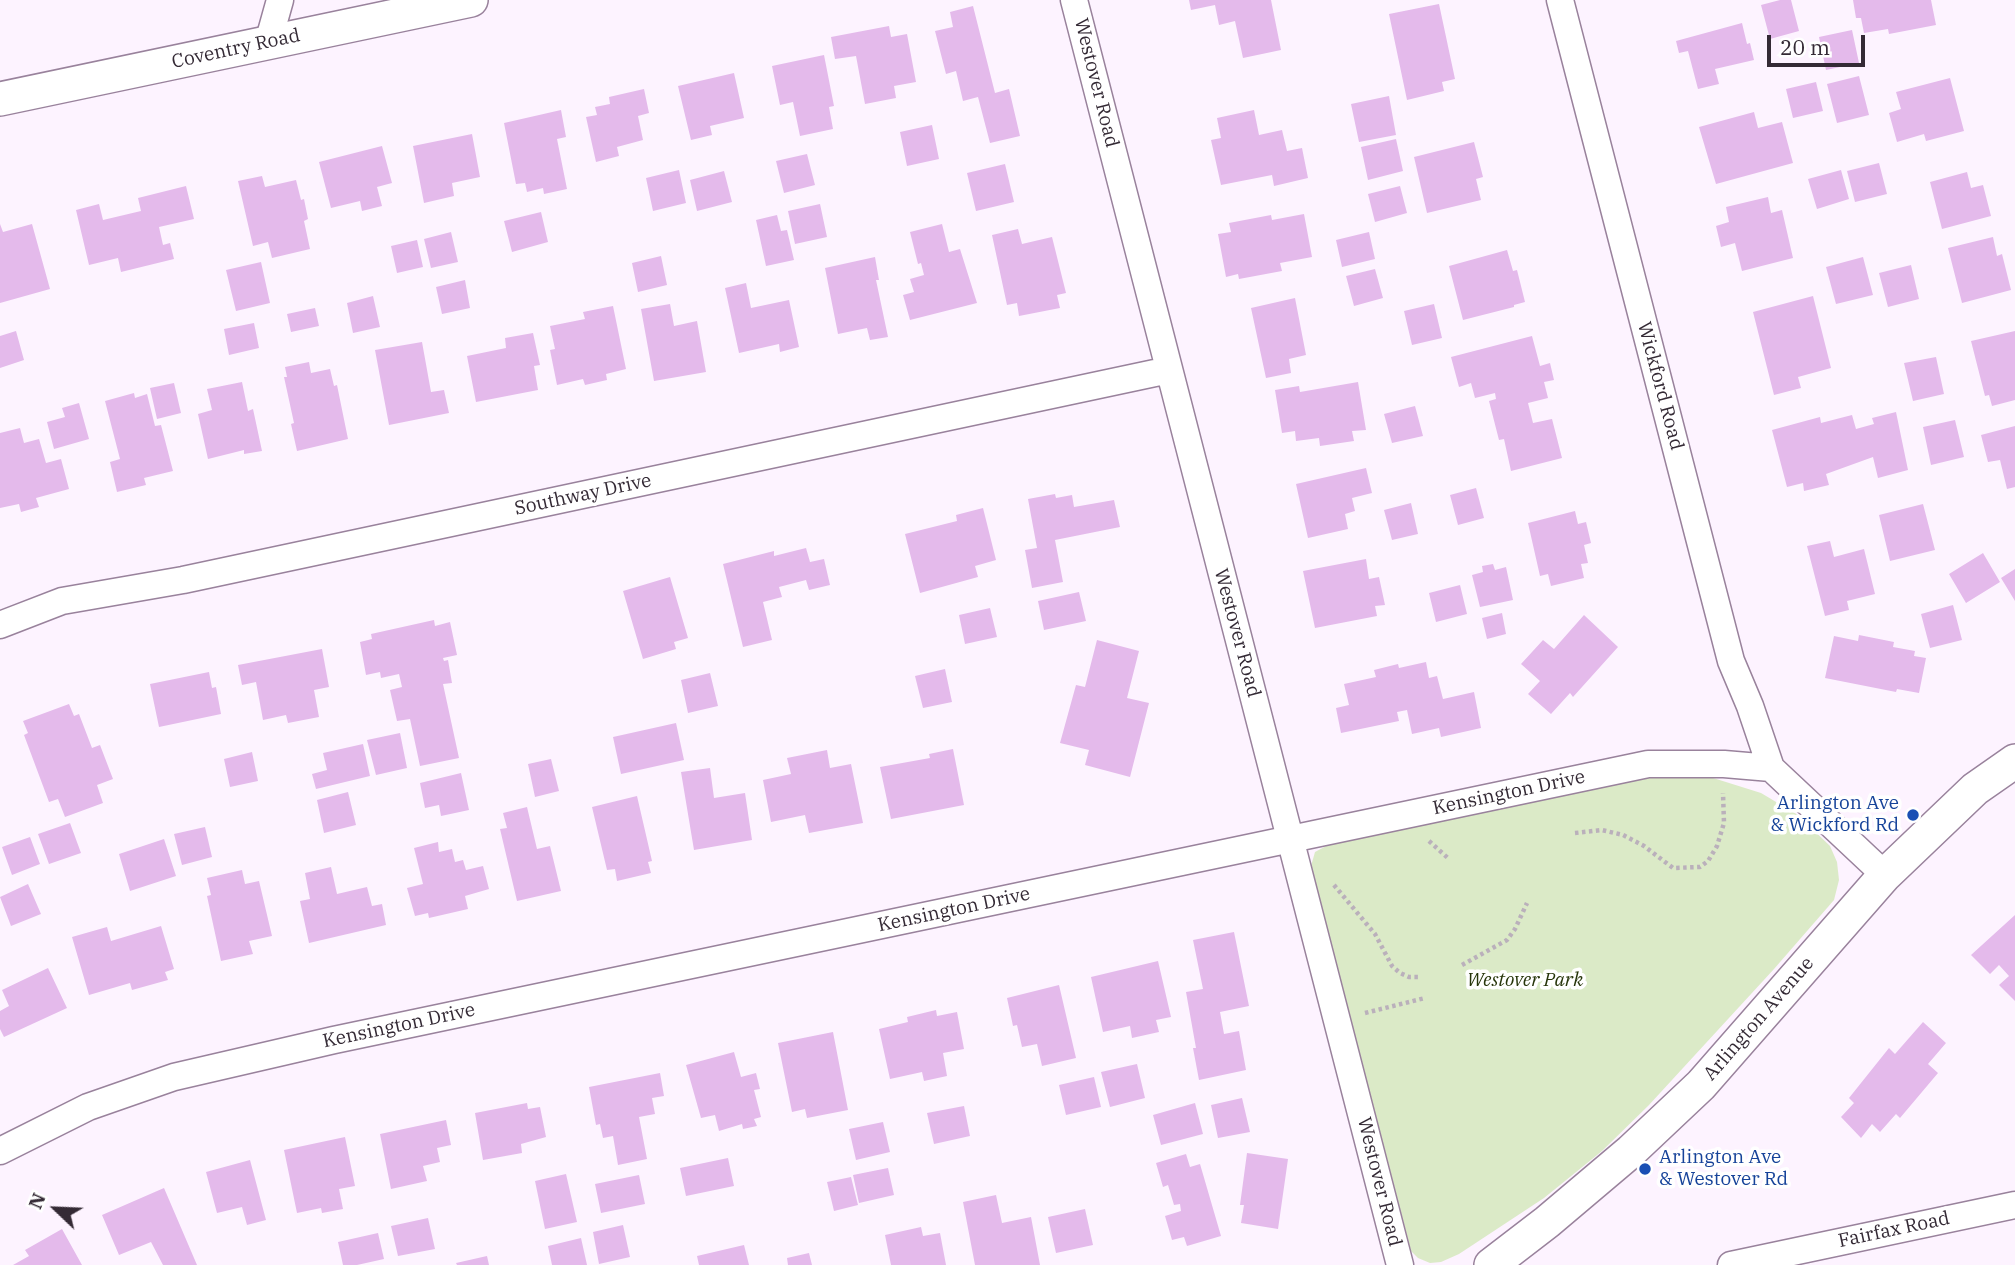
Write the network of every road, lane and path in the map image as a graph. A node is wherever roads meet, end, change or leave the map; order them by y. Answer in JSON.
{"nodes":[{"id":1,"x":279,"y":0,"type":"edge"},
{"id":2,"x":471,"y":0,"type":"edge"},
{"id":3,"x":1074,"y":0,"type":"edge"},
{"id":4,"x":1560,"y":0,"type":"edge"},
{"id":5,"x":268,"y":43,"type":"junction"},
{"id":6,"x":0,"y":99,"type":"edge"},
{"id":7,"x":1169,"y":370,"type":"junction"},
{"id":8,"x":0,"y":625,"type":"edge"},
{"id":9,"x":2015,"y":761,"type":"edge"},
{"id":10,"x":1771,"y":768,"type":"junction"},
{"id":11,"x":1723,"y":782,"type":"dead end"},
{"id":12,"x":1575,"y":833,"type":"dead end"},
{"id":13,"x":1291,"y":840,"type":"junction"},
{"id":14,"x":1422,"y":841,"type":"dead end"},
{"id":15,"x":1449,"y":859,"type":"dead end"},
{"id":16,"x":1885,"y":874,"type":"junction"},
{"id":17,"x":1333,"y":884,"type":"dead end"},
{"id":18,"x":1527,"y":903,"type":"dead end"},
{"id":19,"x":1462,"y":965,"type":"dead end"},
{"id":20,"x":1419,"y":977,"type":"dead end"},
{"id":21,"x":1425,"y":998,"type":"dead end"},
{"id":22,"x":1337,"y":1020,"type":"junction"},
{"id":23,"x":0,"y":1151,"type":"edge"},
{"id":24,"x":2015,"y":1205,"type":"edge"},
{"id":25,"x":1400,"y":1265,"type":"edge"},
{"id":26,"x":1491,"y":1265,"type":"edge"},
{"id":27,"x":1731,"y":1265,"type":"edge"}],
"edges":[{"from":1,"to":5,"type":"street"},
{"from":2,"to":5,"type":"street","name":"Coventry Road"},
{"from":3,"to":7,"type":"street","name":"Westover Road"},
{"from":4,"to":10,"type":"street","name":"Wickford Road"},
{"from":5,"to":6,"type":"street","name":"Coventry Road"},
{"from":7,"to":8,"type":"street","name":"Southway Drive"},
{"from":7,"to":13,"type":"street","name":"Westover Road"},
{"from":9,"to":16,"type":"street","name":"Arlington Avenue"},
{"from":10,"to":13,"type":"street","name":"Kensington Drive"},
{"from":10,"to":16,"type":"street"},
{"from":11,"to":12,"type":"path"},
{"from":13,"to":22,"type":"street","name":"Westover Road"},
{"from":13,"to":23,"type":"street","name":"Kensington Drive"},
{"from":14,"to":15,"type":"path"},
{"from":16,"to":26,"type":"street","name":"Arlington Avenue"},
{"from":17,"to":20,"type":"path"},
{"from":18,"to":19,"type":"path"},
{"from":21,"to":22,"type":"path"},
{"from":22,"to":25,"type":"street","name":"Westover Road"},
{"from":24,"to":27,"type":"street","name":"Fairfax Road"}]}
